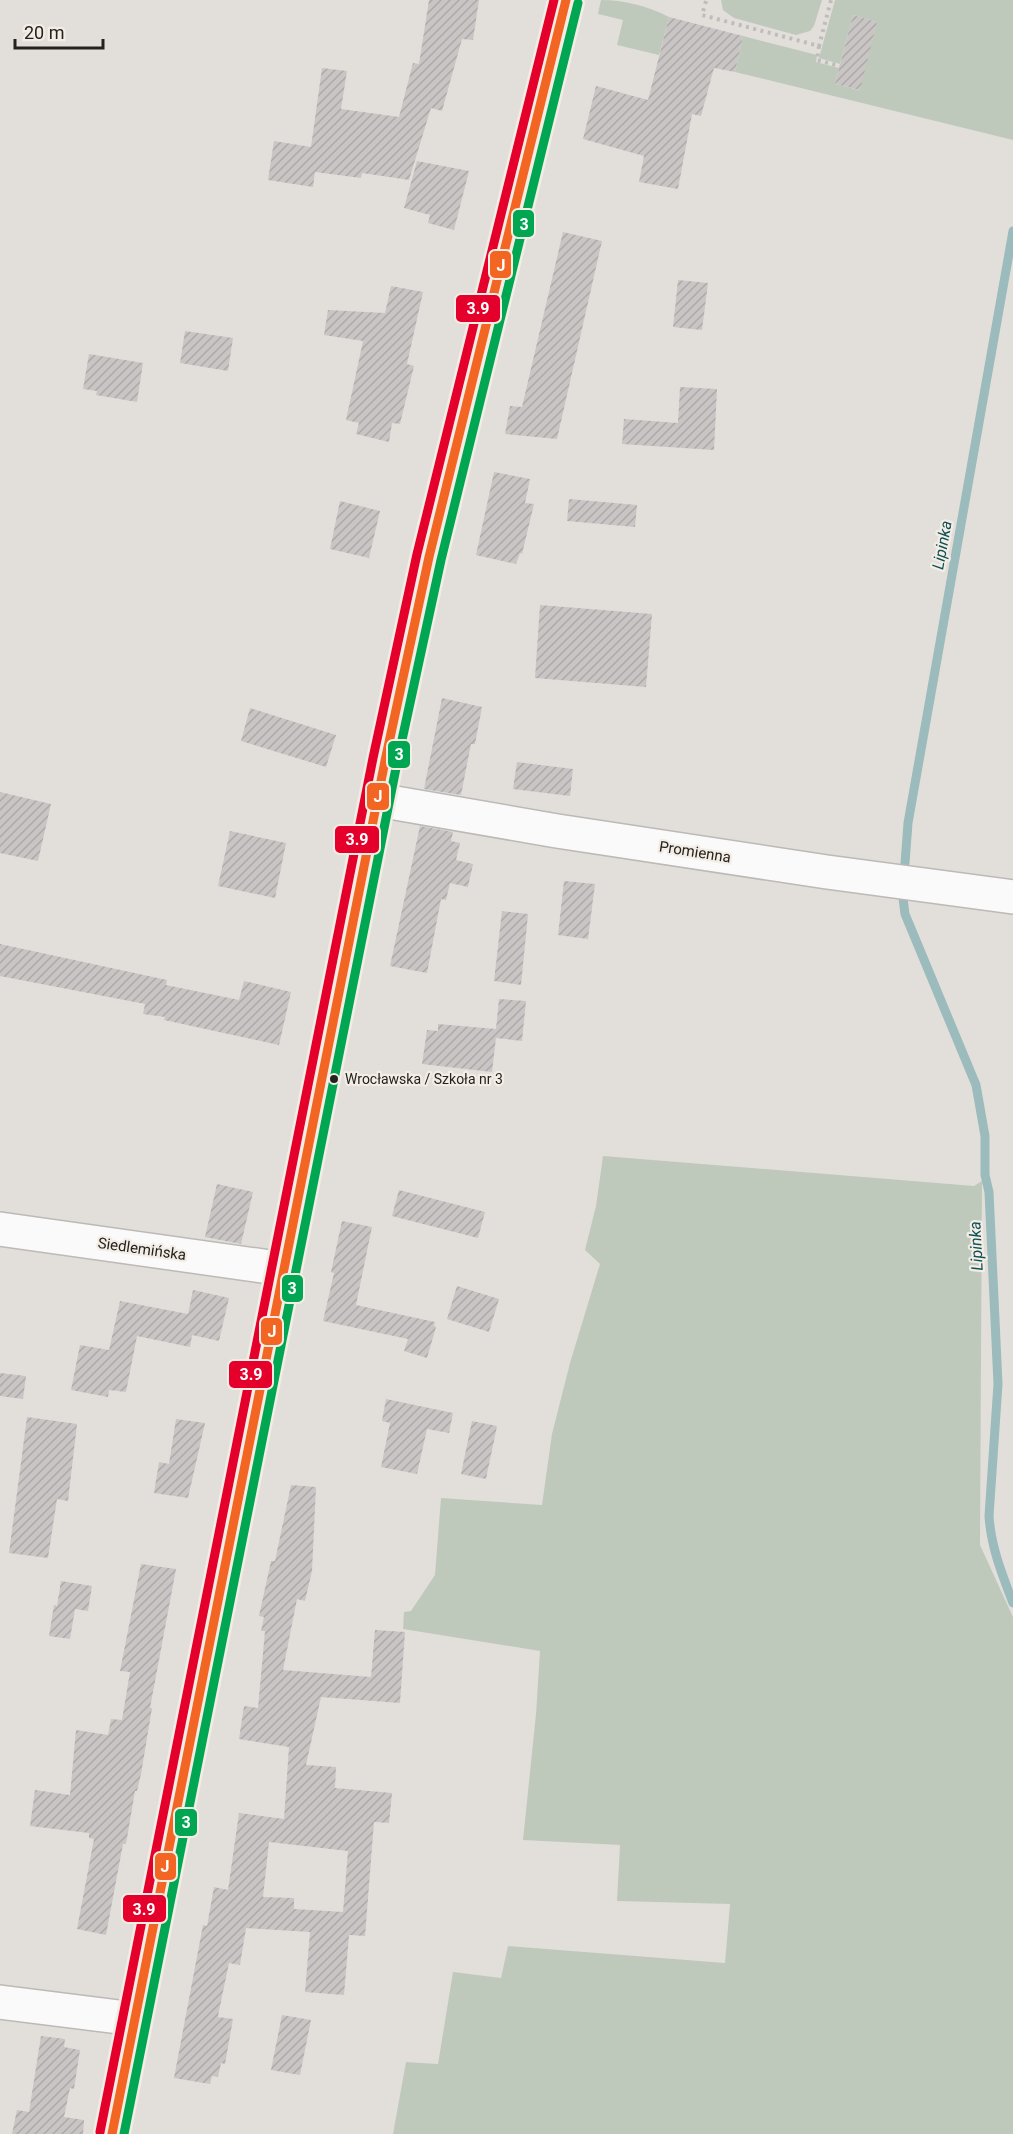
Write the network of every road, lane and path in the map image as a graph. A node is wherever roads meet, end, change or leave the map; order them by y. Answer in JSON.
{"nodes":[{"id":1,"x":566,"y":0,"type":"edge"},
{"id":2,"x":831,"y":0,"type":"edge"},
{"id":3,"x":706,"y":1,"type":"edge"},
{"id":4,"x":819,"y":46,"type":"junction"},
{"id":5,"x":840,"y":66,"type":"dead end"},
{"id":6,"x":378,"y":800,"type":"junction"},
{"id":7,"x":1013,"y":897,"type":"edge"},
{"id":8,"x":0,"y":1229,"type":"edge"},
{"id":9,"x":284,"y":1269,"type":"junction"},
{"id":10,"x":0,"y":2002,"type":"edge"},
{"id":11,"x":135,"y":2019,"type":"junction"},
{"id":12,"x":112,"y":2134,"type":"edge"}],
"edges":[{"from":1,"to":6,"type":"main road"},
{"from":2,"to":4,"type":"path"},
{"from":3,"to":4,"type":"path"},
{"from":4,"to":5,"type":"path"},
{"from":6,"to":7,"type":"main road","name":"Promienna"},
{"from":6,"to":9,"type":"main road"},
{"from":8,"to":9,"type":"main road","name":"Siedlemińska"},
{"from":9,"to":11,"type":"main road"},
{"from":10,"to":11,"type":"main road"},
{"from":11,"to":12,"type":"main road"}]}
